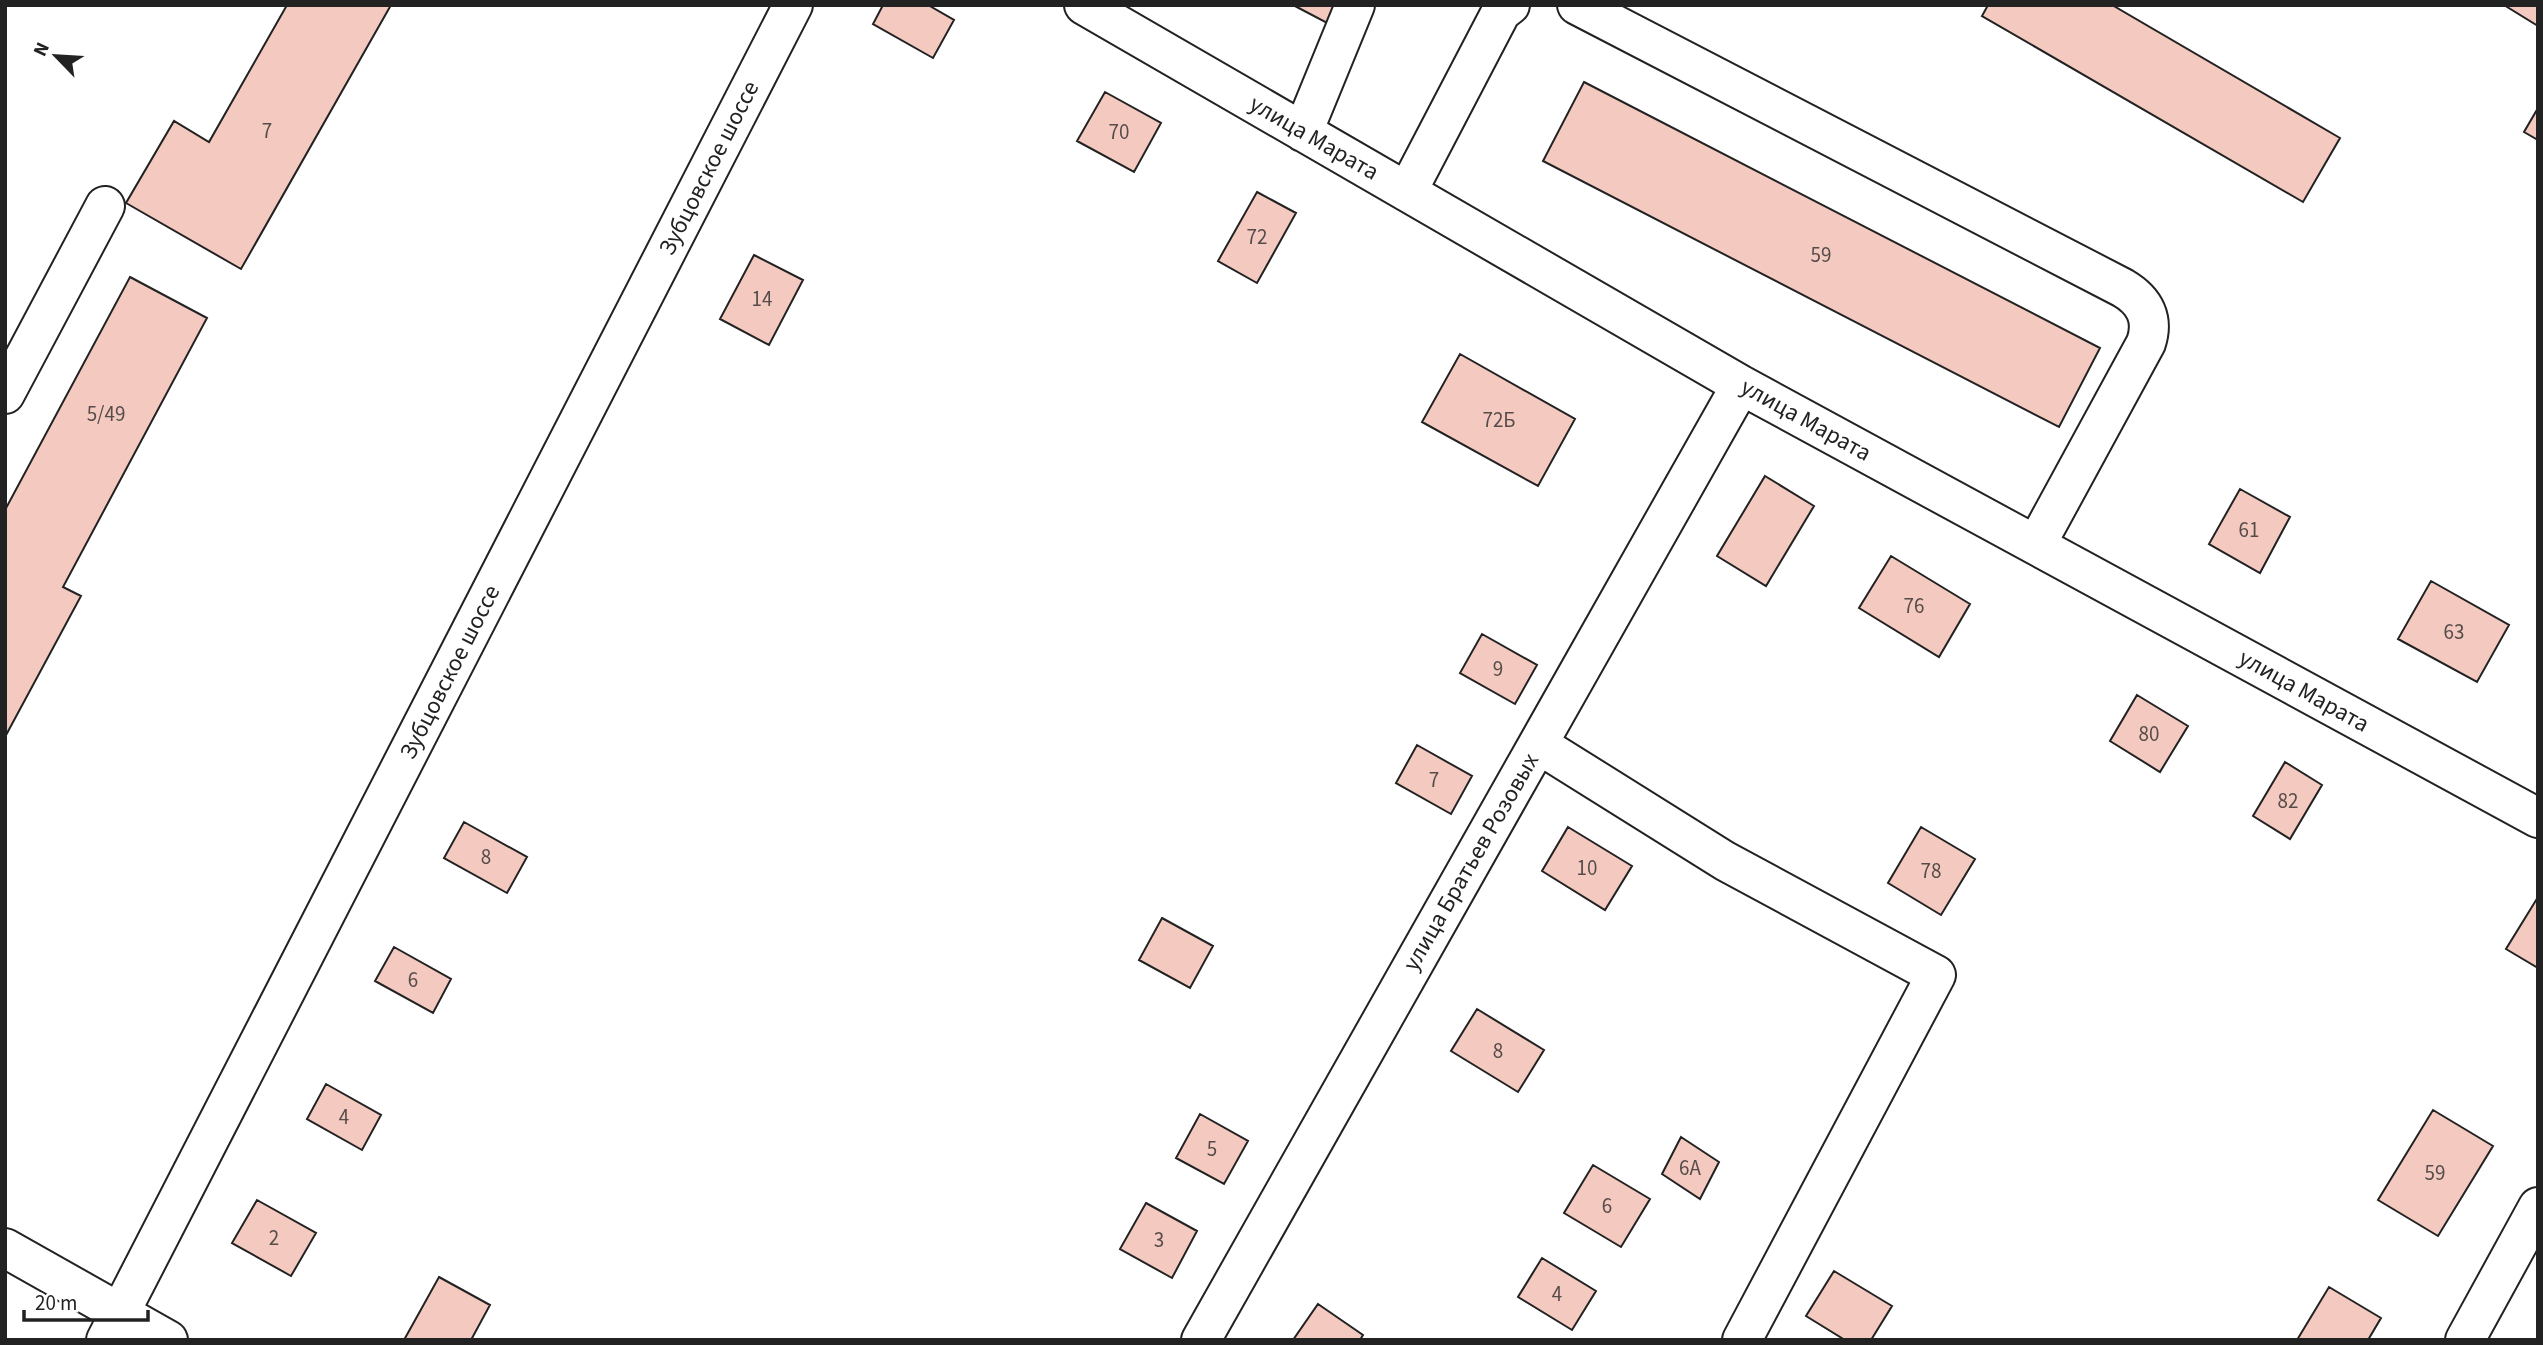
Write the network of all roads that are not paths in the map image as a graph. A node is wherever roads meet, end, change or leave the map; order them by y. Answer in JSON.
{"nodes":[{"id":1,"x":793,"y":5,"type":"edge"},
{"id":2,"x":1084,"y":5,"type":"edge"},
{"id":3,"x":1355,"y":5,"type":"edge"},
{"id":4,"x":1510,"y":5,"type":"edge"},
{"id":5,"x":1577,"y":5,"type":"edge"},
{"id":6,"x":1303,"y":132,"type":"junction"},
{"id":7,"x":1407,"y":192,"type":"junction"},
{"id":8,"x":105,"y":206,"type":"dead end"},
{"id":9,"x":1741,"y":385,"type":"junction"},
{"id":10,"x":5,"y":394,"type":"edge"},
{"id":11,"x":2036,"y":545,"type":"junction"},
{"id":12,"x":1538,"y":744,"type":"junction"},
{"id":13,"x":2538,"y":818,"type":"edge"},
{"id":14,"x":2538,"y":1207,"type":"edge"},
{"id":15,"x":5,"y":1248,"type":"edge"},
{"id":16,"x":113,"y":1327,"type":"edge"},
{"id":17,"x":168,"y":1340,"type":"edge"},
{"id":18,"x":1200,"y":1340,"type":"edge"},
{"id":19,"x":1742,"y":1340,"type":"edge"},
{"id":20,"x":2465,"y":1340,"type":"edge"}],
"edges":[{"from":1,"to":16,"type":"street","name":"Зубцовское шоссе"},
{"from":2,"to":6,"type":"street","name":"улица Марата"},
{"from":3,"to":6,"type":"street"},
{"from":4,"to":7,"type":"street"},
{"from":5,"to":11,"type":"street"},
{"from":6,"to":7,"type":"street","name":"улица Марата"},
{"from":7,"to":9,"type":"street","name":"улица Марата"},
{"from":8,"to":10,"type":"street"},
{"from":9,"to":11,"type":"street","name":"улица Марата"},
{"from":9,"to":12,"type":"street","name":"улица Братьев Розовых"},
{"from":11,"to":13,"type":"street","name":"улица Марата"},
{"from":12,"to":18,"type":"street","name":"улица Братьев Розовых"},
{"from":12,"to":19,"type":"street"},
{"from":14,"to":20,"type":"street"},
{"from":15,"to":16,"type":"street"},
{"from":16,"to":17,"type":"street"}]}
